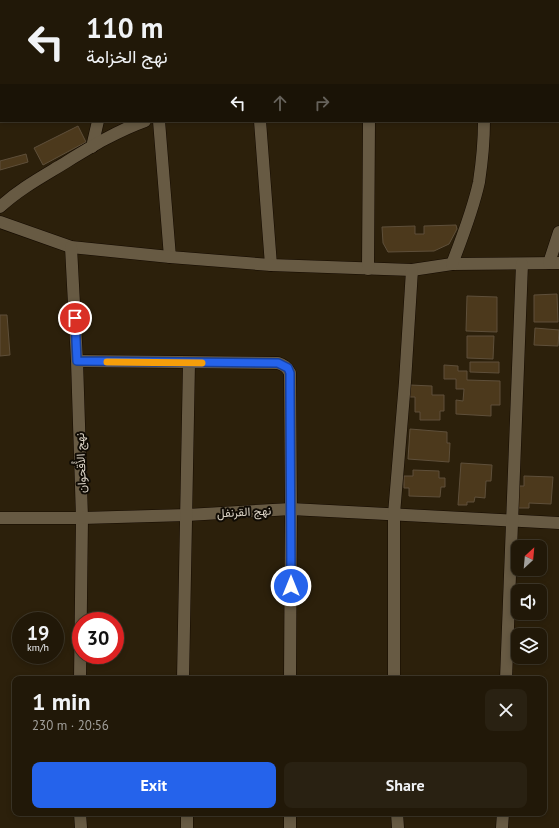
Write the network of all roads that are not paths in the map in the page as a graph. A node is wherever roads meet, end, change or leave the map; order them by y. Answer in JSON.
{"nodes":[{"id":1,"x":98,"y":122,"type":"edge"},
{"id":2,"x":140,"y":122,"type":"edge"},
{"id":3,"x":159,"y":122,"type":"edge"},
{"id":4,"x":260,"y":122,"type":"edge"},
{"id":5,"x":369,"y":122,"type":"edge"},
{"id":6,"x":484,"y":122,"type":"edge"},
{"id":7,"x":119,"y":126,"type":"edge"},
{"id":8,"x":92,"y":147,"type":"junction"},
{"id":9,"x":0,"y":207,"type":"edge"},
{"id":10,"x":0,"y":222,"type":"edge"},
{"id":11,"x":559,"y":232,"type":"edge"},
{"id":12,"x":71,"y":247,"type":"junction"},
{"id":13,"x":170,"y":257,"type":"junction"},
{"id":14,"x":554,"y":263,"type":"edge"},
{"id":15,"x":452,"y":264,"type":"junction"},
{"id":16,"x":522,"y":264,"type":"junction"},
{"id":17,"x":271,"y":265,"type":"junction"},
{"id":18,"x":368,"y":269,"type":"junction"},
{"id":19,"x":412,"y":270,"type":"junction"},
{"id":20,"x":77,"y":361,"type":"junction"},
{"id":21,"x":189,"y":363,"type":"junction"},
{"id":22,"x":291,"y":509,"type":"junction"},
{"id":23,"x":394,"y":514,"type":"junction"},
{"id":24,"x":187,"y":515,"type":"junction"},
{"id":25,"x":0,"y":518,"type":"edge"},
{"id":26,"x":82,"y":518,"type":"junction"},
{"id":27,"x":511,"y":520,"type":"junction"},
{"id":28,"x":559,"y":523,"type":"edge"},
{"id":29,"x":80,"y":676,"type":"edge"},
{"id":30,"x":183,"y":676,"type":"edge"},
{"id":31,"x":290,"y":676,"type":"edge"},
{"id":32,"x":394,"y":676,"type":"edge"},
{"id":33,"x":506,"y":676,"type":"edge"},
{"id":34,"x":80,"y":816,"type":"edge"},
{"id":35,"x":187,"y":816,"type":"edge"},
{"id":36,"x":290,"y":816,"type":"edge"},
{"id":37,"x":397,"y":816,"type":"edge"},
{"id":38,"x":503,"y":816,"type":"edge"},
{"id":39,"x":81,"y":828,"type":"edge"},
{"id":40,"x":187,"y":828,"type":"edge"},
{"id":41,"x":290,"y":828,"type":"edge"},
{"id":42,"x":398,"y":828,"type":"edge"},
{"id":43,"x":502,"y":828,"type":"edge"}],
"edges":[{"from":1,"to":8,"type":"street"},
{"from":2,"to":7,"type":"street"},
{"from":3,"to":13,"type":"street"},
{"from":4,"to":17,"type":"street"},
{"from":5,"to":18,"type":"street"},
{"from":6,"to":15,"type":"street"},
{"from":7,"to":8,"type":"street"},
{"from":8,"to":9,"type":"street"},
{"from":10,"to":12,"type":"street"},
{"from":11,"to":14,"type":"street"},
{"from":12,"to":13,"type":"street"},
{"from":12,"to":20,"type":"street","name":"نهج الأُقحوان"},
{"from":13,"to":17,"type":"street"},
{"from":14,"to":16,"type":"street"},
{"from":15,"to":16,"type":"street"},
{"from":15,"to":19,"type":"street"},
{"from":16,"to":27,"type":"street"},
{"from":17,"to":18,"type":"street"},
{"from":18,"to":19,"type":"street"},
{"from":19,"to":23,"type":"street"},
{"from":20,"to":21,"type":"street"},
{"from":20,"to":26,"type":"street","name":"نهج الأُقحوان"},
{"from":21,"to":22,"type":"street"},
{"from":21,"to":24,"type":"street"},
{"from":22,"to":23,"type":"street","name":"نهج القرنفل"},
{"from":22,"to":24,"type":"street","name":"نهج القرنفل"},
{"from":22,"to":31,"type":"street"},
{"from":23,"to":27,"type":"street","name":"نهج القرنفل"},
{"from":23,"to":32,"type":"street"},
{"from":24,"to":26,"type":"street","name":"نهج القرنفل"},
{"from":24,"to":30,"type":"street"},
{"from":25,"to":26,"type":"street","name":"نهج القرنفل"},
{"from":26,"to":29,"type":"street","name":"نهج الأُقحوان"},
{"from":27,"to":28,"type":"street","name":"نهج القرنفل"},
{"from":27,"to":33,"type":"street"},
{"from":34,"to":39,"type":"street"},
{"from":35,"to":40,"type":"street"},
{"from":36,"to":41,"type":"street"},
{"from":37,"to":42,"type":"street"},
{"from":38,"to":43,"type":"street"}]}
